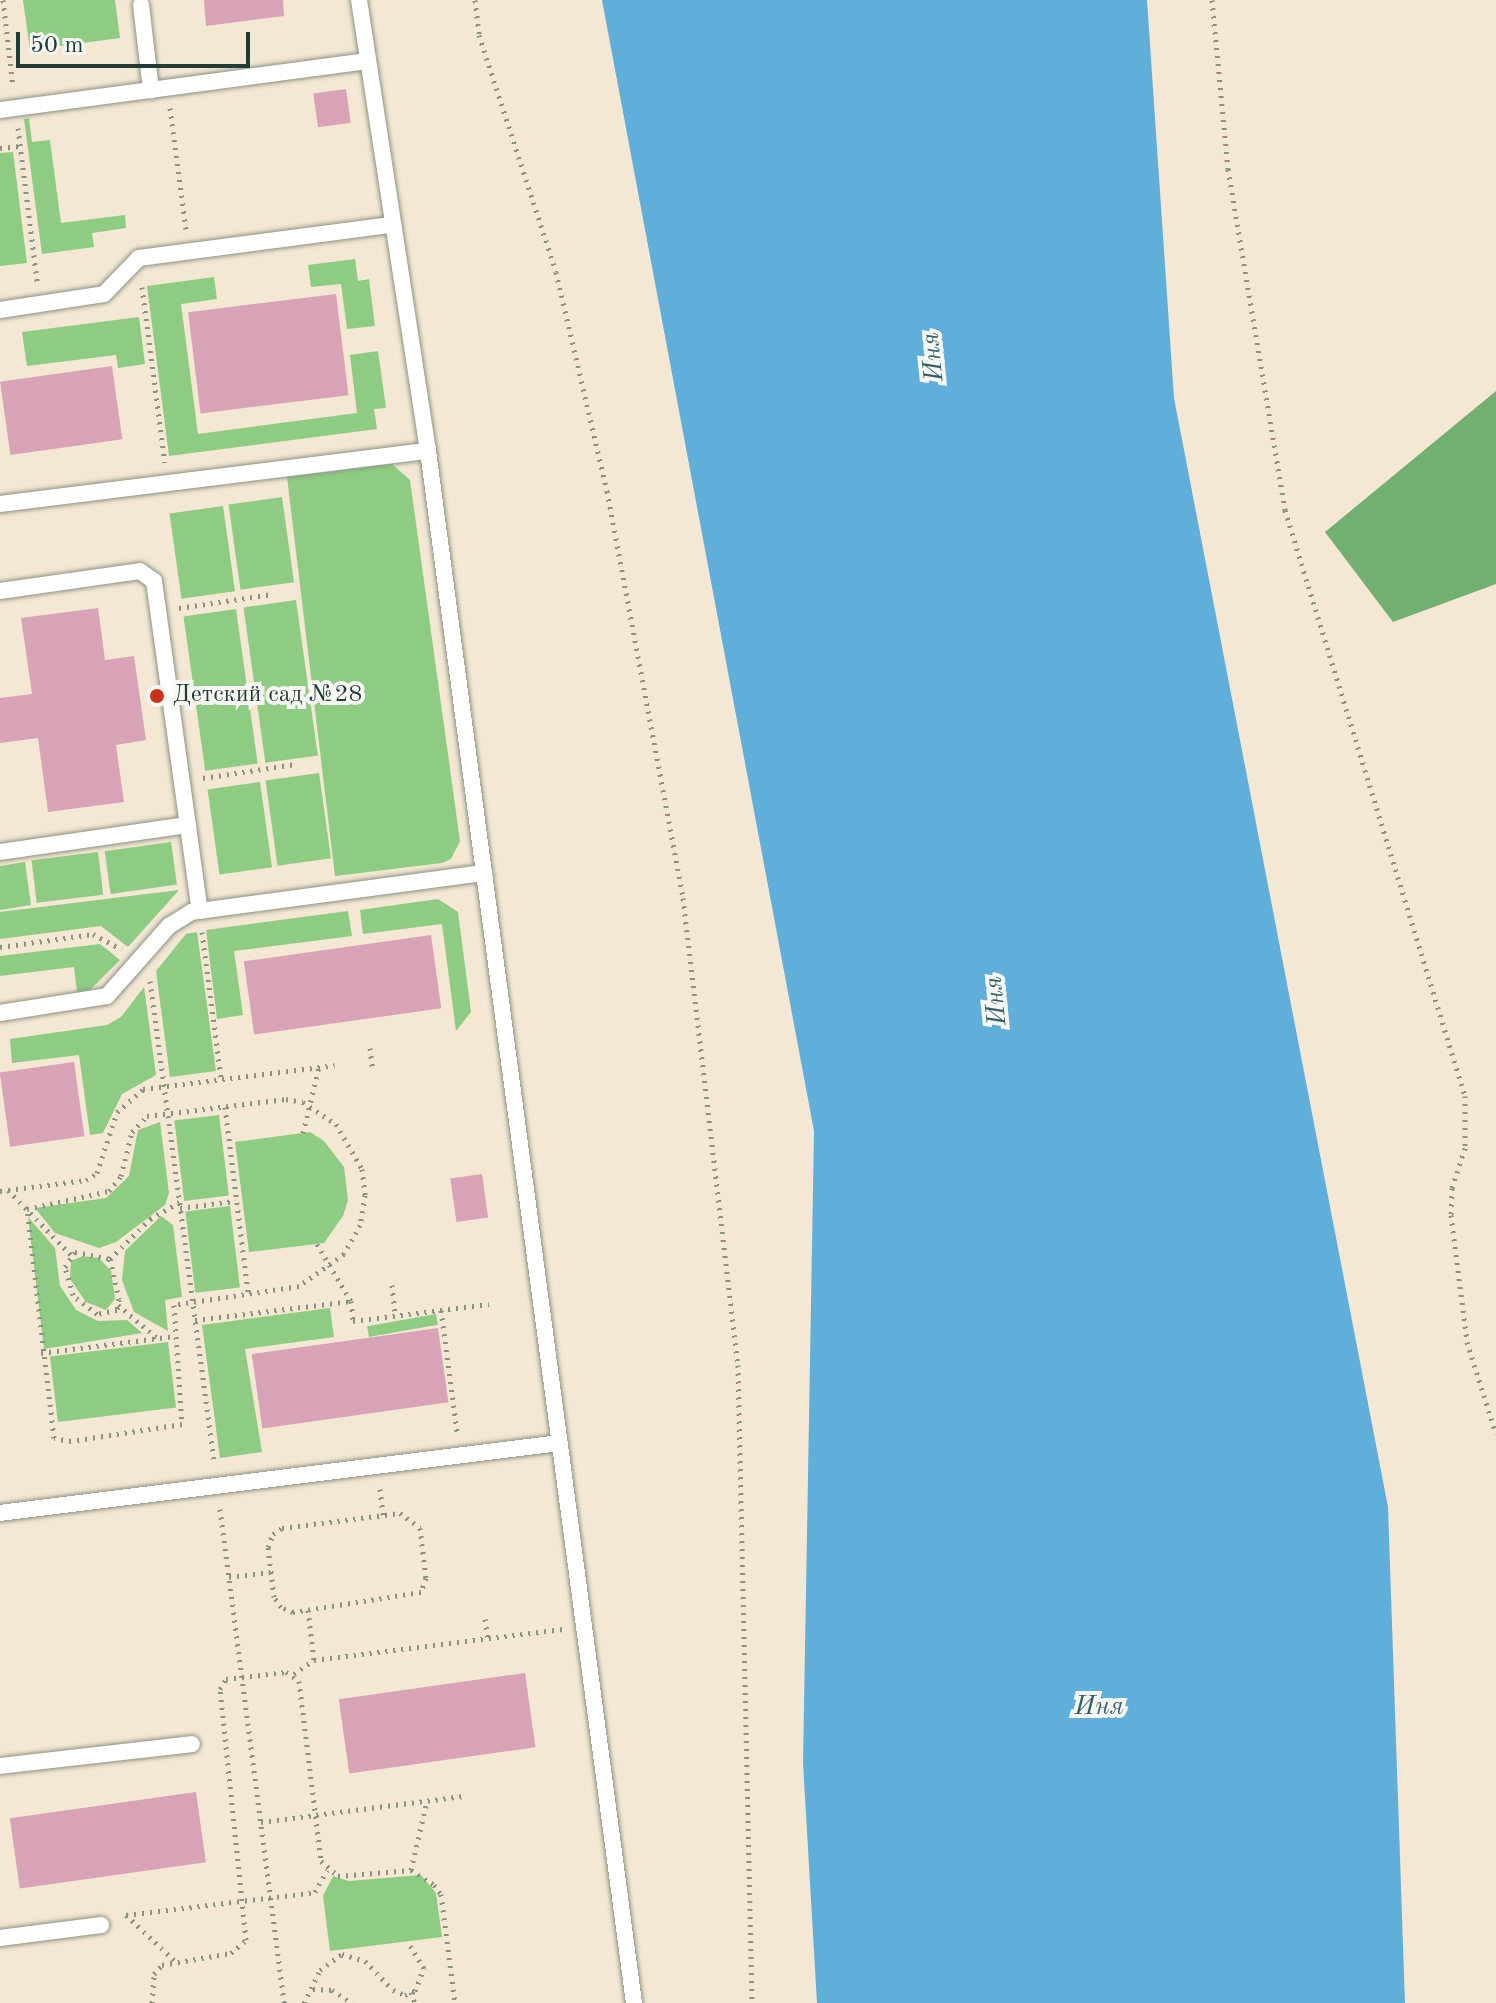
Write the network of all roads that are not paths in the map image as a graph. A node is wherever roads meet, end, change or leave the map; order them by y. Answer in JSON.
{"nodes":[{"id":1,"x":359,"y":0,"type":"edge"},
{"id":2,"x":141,"y":5,"type":"dead end"},
{"id":3,"x":367,"y":61,"type":"junction"},
{"id":4,"x":159,"y":89,"type":"junction"},
{"id":5,"x":8,"y":109,"type":"edge"},
{"id":6,"x":389,"y":225,"type":"junction"},
{"id":7,"x":0,"y":310,"type":"edge"},
{"id":8,"x":428,"y":451,"type":"junction"},
{"id":9,"x":0,"y":504,"type":"edge"},
{"id":10,"x":0,"y":591,"type":"edge"},
{"id":11,"x":188,"y":825,"type":"junction"},
{"id":12,"x":0,"y":852,"type":"edge"},
{"id":13,"x":484,"y":873,"type":"junction"},
{"id":14,"x":200,"y":911,"type":"junction"},
{"id":15,"x":0,"y":1013,"type":"edge"},
{"id":16,"x":560,"y":1443,"type":"junction"},
{"id":17,"x":0,"y":1513,"type":"edge"},
{"id":18,"x":192,"y":1744,"type":"dead end"},
{"id":19,"x":0,"y":1766,"type":"edge"},
{"id":20,"x":101,"y":1925,"type":"dead end"},
{"id":21,"x":0,"y":1938,"type":"edge"},
{"id":22,"x":634,"y":2003,"type":"edge"}],
"edges":[{"from":1,"to":3,"type":"lane"},
{"from":2,"to":4,"type":"lane"},
{"from":3,"to":4,"type":"lane"},
{"from":3,"to":6,"type":"lane"},
{"from":4,"to":5,"type":"lane"},
{"from":6,"to":7,"type":"lane"},
{"from":6,"to":8,"type":"lane"},
{"from":8,"to":9,"type":"lane"},
{"from":8,"to":13,"type":"lane"},
{"from":10,"to":11,"type":"lane"},
{"from":11,"to":12,"type":"lane"},
{"from":11,"to":14,"type":"lane"},
{"from":13,"to":14,"type":"lane"},
{"from":13,"to":16,"type":"lane"},
{"from":14,"to":15,"type":"lane"},
{"from":16,"to":17,"type":"lane"},
{"from":16,"to":22,"type":"lane"},
{"from":18,"to":19,"type":"lane"},
{"from":20,"to":21,"type":"lane"}]}
